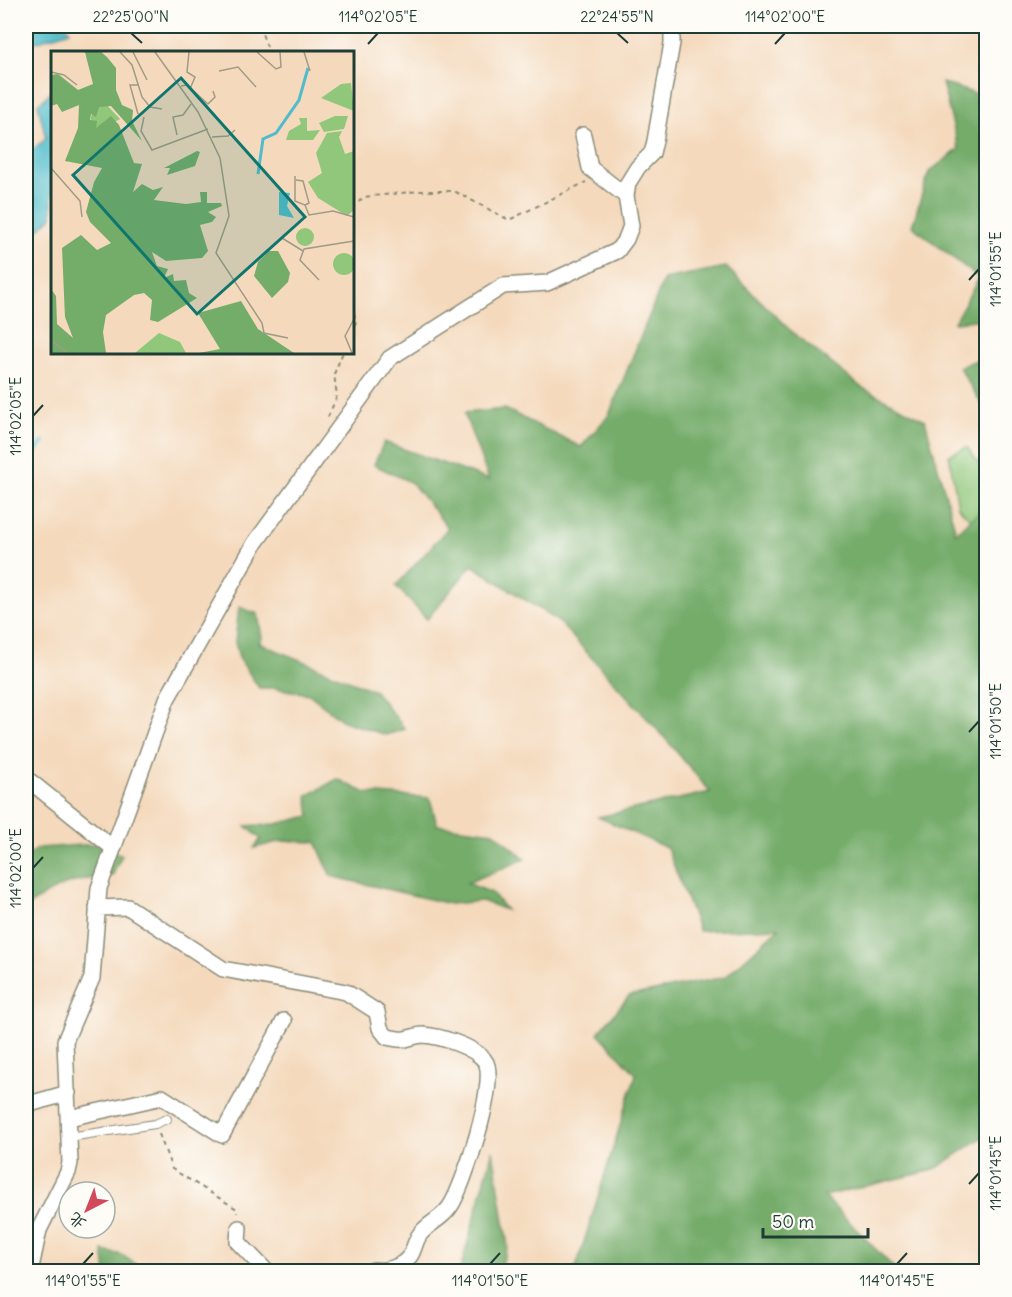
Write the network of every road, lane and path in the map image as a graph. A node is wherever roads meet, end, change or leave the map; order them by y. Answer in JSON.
{"nodes":[{"id":1,"x":259,"y":26,"type":"edge"},
{"id":2,"x":672,"y":26,"type":"edge"},
{"id":3,"x":269,"y":51,"type":"edge"},
{"id":4,"x":583,"y":135,"type":"dead end"},
{"id":5,"x":599,"y":175,"type":"junction"},
{"id":6,"x":626,"y":196,"type":"junction"},
{"id":7,"x":354,"y":206,"type":"edge"},
{"id":8,"x":342,"y":354,"type":"edge"},
{"id":9,"x":329,"y":442,"type":"junction"},
{"id":10,"x":26,"y":778,"type":"edge"},
{"id":11,"x":113,"y":848,"type":"junction"},
{"id":12,"x":97,"y":908,"type":"junction"},
{"id":13,"x":284,"y":1022,"type":"dead end"},
{"id":14,"x":68,"y":1093,"type":"junction"},
{"id":15,"x":26,"y":1105,"type":"edge"},
{"id":16,"x":69,"y":1118,"type":"junction"},
{"id":17,"x":167,"y":1119,"type":"dead end"},
{"id":18,"x":155,"y":1124,"type":"junction"},
{"id":19,"x":69,"y":1137,"type":"junction"},
{"id":20,"x":239,"y":1228,"type":"joint"},
{"id":21,"x":29,"y":1250,"type":"edge"},
{"id":22,"x":373,"y":1270,"type":"dead end"},
{"id":23,"x":30,"y":1272,"type":"edge"},
{"id":24,"x":267,"y":1272,"type":"edge"}],
"edges":[{"from":1,"to":3,"type":"path"},
{"from":2,"to":6,"type":"street"},
{"from":4,"to":5,"type":"street"},
{"from":5,"to":6,"type":"street"},
{"from":5,"to":7,"type":"path"},
{"from":6,"to":9,"type":"street"},
{"from":8,"to":9,"type":"path"},
{"from":9,"to":11,"type":"street"},
{"from":10,"to":11,"type":"street"},
{"from":11,"to":12,"type":"street"},
{"from":12,"to":14,"type":"street"},
{"from":12,"to":22,"type":"street"},
{"from":13,"to":16,"type":"street"},
{"from":14,"to":15,"type":"street"},
{"from":14,"to":16,"type":"street"},
{"from":16,"to":19,"type":"street"},
{"from":17,"to":18,"type":"lane"},
{"from":18,"to":19,"type":"lane"},
{"from":18,"to":20,"type":"path"},
{"from":19,"to":21,"type":"street"},
{"from":20,"to":24,"type":"street"},
{"from":21,"to":23,"type":"street"}]}
